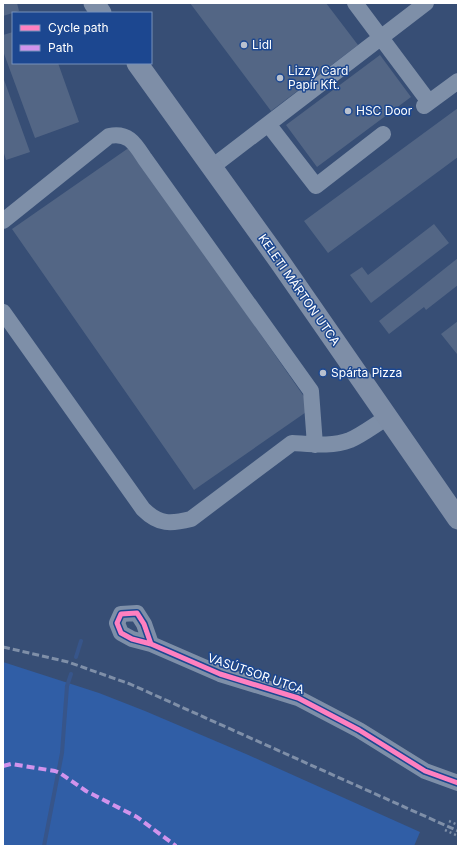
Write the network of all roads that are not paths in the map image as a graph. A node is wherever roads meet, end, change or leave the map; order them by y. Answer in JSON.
{"nodes":[{"id":1,"x":94,"y":3,"type":"edge"},
{"id":2,"x":355,"y":3,"type":"edge"},
{"id":3,"x":426,"y":3,"type":"edge"},
{"id":4,"x":100,"y":12,"type":"edge"},
{"id":5,"x":381,"y":38,"type":"junction"},
{"id":6,"x":138,"y":64,"type":"edge"},
{"id":7,"x":458,"y":81,"type":"edge"},
{"id":8,"x":268,"y":124,"type":"junction"},
{"id":9,"x":384,"y":134,"type":"dead end"},
{"id":10,"x":212,"y":167,"type":"junction"},
{"id":11,"x":3,"y":221,"type":"edge"},
{"id":12,"x":3,"y":312,"type":"edge"},
{"id":13,"x":388,"y":417,"type":"junction"},
{"id":14,"x":315,"y":444,"type":"junction"},
{"id":15,"x":458,"y":519,"type":"edge"},
{"id":16,"x":152,"y":644,"type":"dead end"},
{"id":17,"x":458,"y":783,"type":"edge"}],
"edges":[{"from":1,"to":4,"type":"main road"},
{"from":2,"to":5,"type":"street"},
{"from":3,"to":5,"type":"street"},
{"from":5,"to":7,"type":"street"},
{"from":5,"to":8,"type":"street"},
{"from":6,"to":10,"type":"main road","name":"KELETI MÁRTON UTCA"},
{"from":8,"to":9,"type":"street"},
{"from":8,"to":10,"type":"street"},
{"from":10,"to":13,"type":"main road","name":"KELETI MÁRTON UTCA"},
{"from":11,"to":14,"type":"street"},
{"from":12,"to":14,"type":"street"},
{"from":13,"to":14,"type":"street"},
{"from":13,"to":15,"type":"main road","name":"KELETI MÁRTON UTCA"},
{"from":16,"to":17,"type":"street","name":"VASÚTSOR UTCA"}]}
